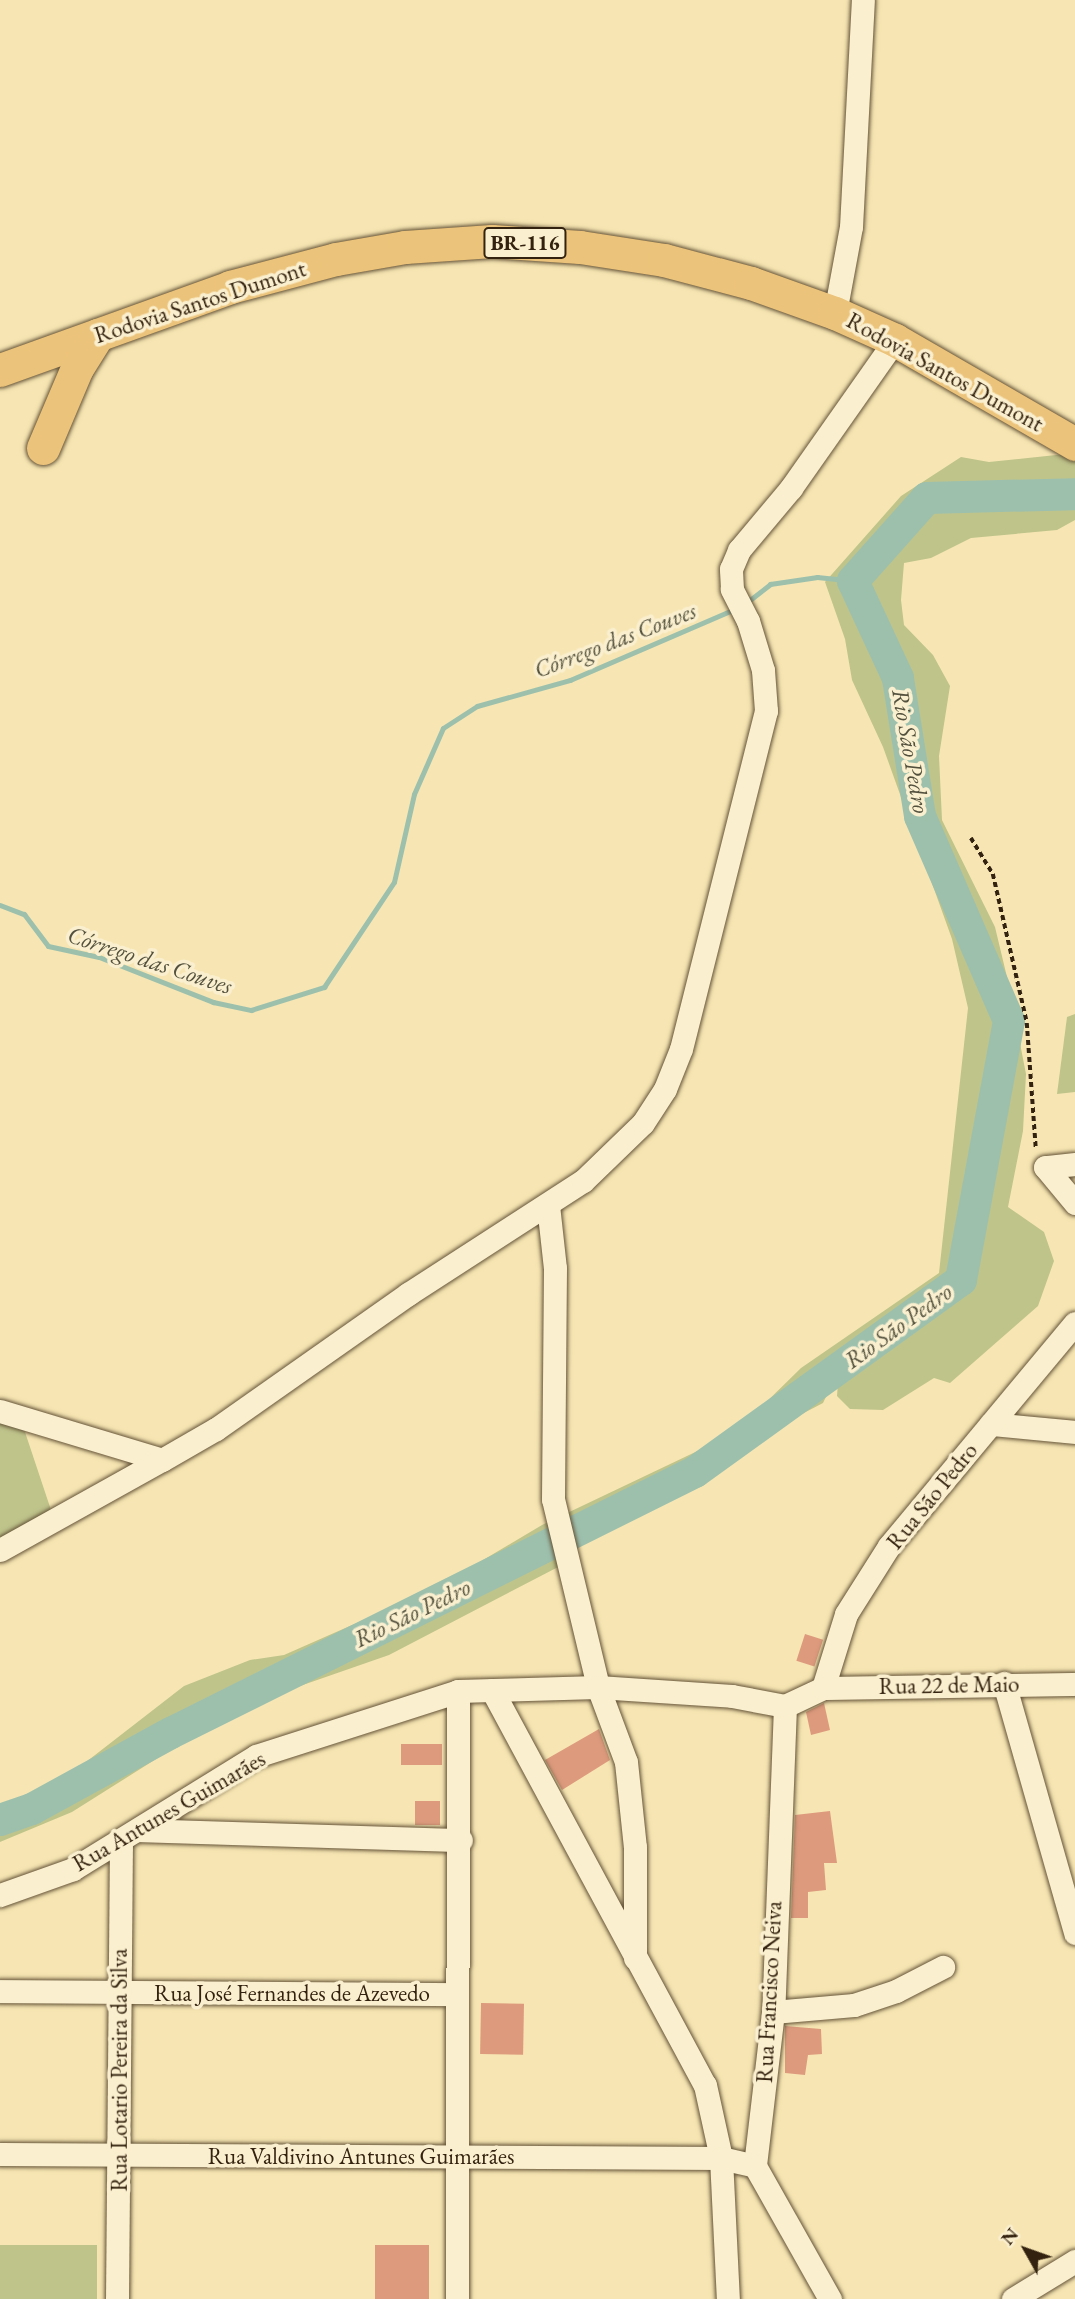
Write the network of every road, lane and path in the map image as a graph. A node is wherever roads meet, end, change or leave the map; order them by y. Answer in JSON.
{"nodes":[{"id":1,"x":863,"y":0,"type":"edge"},
{"id":2,"x":835,"y":313,"type":"junction"},
{"id":3,"x":98,"y":335,"type":"junction"},
{"id":4,"x":895,"y":340,"type":"junction"},
{"id":5,"x":0,"y":370,"type":"edge"},
{"id":6,"x":1075,"y":444,"type":"edge"},
{"id":7,"x":43,"y":448,"type":"dead end"},
{"id":8,"x":971,"y":838,"type":"dead end"},
{"id":9,"x":1075,"y":1164,"type":"edge"},
{"id":10,"x":1045,"y":1167,"type":"junction"},
{"id":11,"x":1075,"y":1203,"type":"edge"},
{"id":12,"x":548,"y":1205,"type":"junction"},
{"id":13,"x":1075,"y":1323,"type":"edge"},
{"id":14,"x":0,"y":1411,"type":"edge"},
{"id":15,"x":991,"y":1424,"type":"junction"},
{"id":16,"x":1075,"y":1432,"type":"edge"},
{"id":17,"x":162,"y":1460,"type":"junction"},
{"id":18,"x":0,"y":1550,"type":"edge"},
{"id":19,"x":1004,"y":1683,"type":"junction"},
{"id":20,"x":1075,"y":1684,"type":"edge"},
{"id":21,"x":598,"y":1686,"type":"junction"},
{"id":22,"x":823,"y":1688,"type":"junction"},
{"id":23,"x":492,"y":1690,"type":"junction"},
{"id":24,"x":458,"y":1691,"type":"junction"},
{"id":25,"x":785,"y":1706,"type":"junction"},
{"id":26,"x":130,"y":1836,"type":"junction"},
{"id":27,"x":461,"y":1840,"type":"junction"},
{"id":28,"x":0,"y":1895,"type":"edge"},
{"id":29,"x":1075,"y":1933,"type":"edge"},
{"id":30,"x":635,"y":1958,"type":"junction"},
{"id":31,"x":943,"y":1967,"type":"dead end"},
{"id":32,"x":0,"y":1991,"type":"edge"},
{"id":33,"x":119,"y":1992,"type":"junction"},
{"id":34,"x":457,"y":1994,"type":"junction"},
{"id":35,"x":773,"y":2012,"type":"junction"},
{"id":36,"x":0,"y":2154,"type":"edge"},
{"id":37,"x":460,"y":2155,"type":"junction"},
{"id":38,"x":120,"y":2156,"type":"junction"},
{"id":39,"x":721,"y":2158,"type":"junction"},
{"id":40,"x":755,"y":2166,"type":"junction"},
{"id":41,"x":1075,"y":2261,"type":"edge"},
{"id":42,"x":117,"y":2299,"type":"edge"},
{"id":43,"x":457,"y":2299,"type":"edge"},
{"id":44,"x":728,"y":2299,"type":"edge"},
{"id":45,"x":830,"y":2299,"type":"edge"},
{"id":46,"x":1013,"y":2299,"type":"edge"}],
"edges":[{"from":1,"to":2,"type":"street"},
{"from":2,"to":3,"type":"highway","name":"Rodovia Santos Dumont","number":"BR-116"},
{"from":2,"to":4,"type":"highway","name":"Rodovia Santos Dumont","number":"BR-116"},
{"from":3,"to":5,"type":"highway","name":"Rodovia Santos Dumont","number":"BR-116"},
{"from":3,"to":7,"type":"highway"},
{"from":4,"to":6,"type":"highway","name":"Rodovia Santos Dumont","number":"BR-116"},
{"from":4,"to":12,"type":"street"},
{"from":8,"to":10,"type":"path"},
{"from":9,"to":10,"type":"street"},
{"from":10,"to":11,"type":"street"},
{"from":12,"to":17,"type":"street"},
{"from":12,"to":21,"type":"street"},
{"from":13,"to":15,"type":"street","name":"Rua São Pedro"},
{"from":14,"to":17,"type":"street"},
{"from":15,"to":16,"type":"street"},
{"from":15,"to":22,"type":"street","name":"Rua São Pedro"},
{"from":17,"to":18,"type":"street"},
{"from":19,"to":20,"type":"street","name":"Rua 22 de Maio"},
{"from":19,"to":22,"type":"street","name":"Rua 22 de Maio"},
{"from":19,"to":29,"type":"street"},
{"from":21,"to":23,"type":"street","name":"Rua Antunes Guimarães"},
{"from":21,"to":25,"type":"street","name":"Rua Antunes Guimarães"},
{"from":21,"to":30,"type":"street"},
{"from":22,"to":25,"type":"street"},
{"from":23,"to":24,"type":"street","name":"Rua Antunes Guimarães"},
{"from":23,"to":30,"type":"street"},
{"from":24,"to":26,"type":"street","name":"Rua Antunes Guimarães"},
{"from":24,"to":27,"type":"street"},
{"from":25,"to":35,"type":"street","name":"Rua Francisco Neiva"},
{"from":26,"to":27,"type":"street"},
{"from":26,"to":28,"type":"street","name":"Rua Antunes Guimarães"},
{"from":26,"to":33,"type":"street","name":"Rua Lotario Pereira da Silva"},
{"from":27,"to":34,"type":"street"},
{"from":30,"to":39,"type":"street"},
{"from":31,"to":35,"type":"street"},
{"from":32,"to":33,"type":"street","name":"Rua José Fernandes de Azevedo"},
{"from":33,"to":34,"type":"street","name":"Rua José Fernandes de Azevedo"},
{"from":33,"to":38,"type":"street","name":"Rua Lotario Pereira da Silva"},
{"from":34,"to":37,"type":"street"},
{"from":35,"to":40,"type":"street","name":"Rua Francisco Neiva"},
{"from":36,"to":38,"type":"street","name":"Rua Valdivino Antunes Guimarães"},
{"from":37,"to":38,"type":"street","name":"Rua Valdivino Antunes Guimarães"},
{"from":37,"to":39,"type":"street","name":"Rua Valdivino Antunes Guimarães"},
{"from":37,"to":43,"type":"street"},
{"from":38,"to":42,"type":"street","name":"Rua Lotario Pereira da Silva"},
{"from":39,"to":40,"type":"street","name":"Rua Valdivino Antunes Guimarães"},
{"from":39,"to":44,"type":"street"},
{"from":40,"to":45,"type":"street"},
{"from":41,"to":46,"type":"street"}]}
